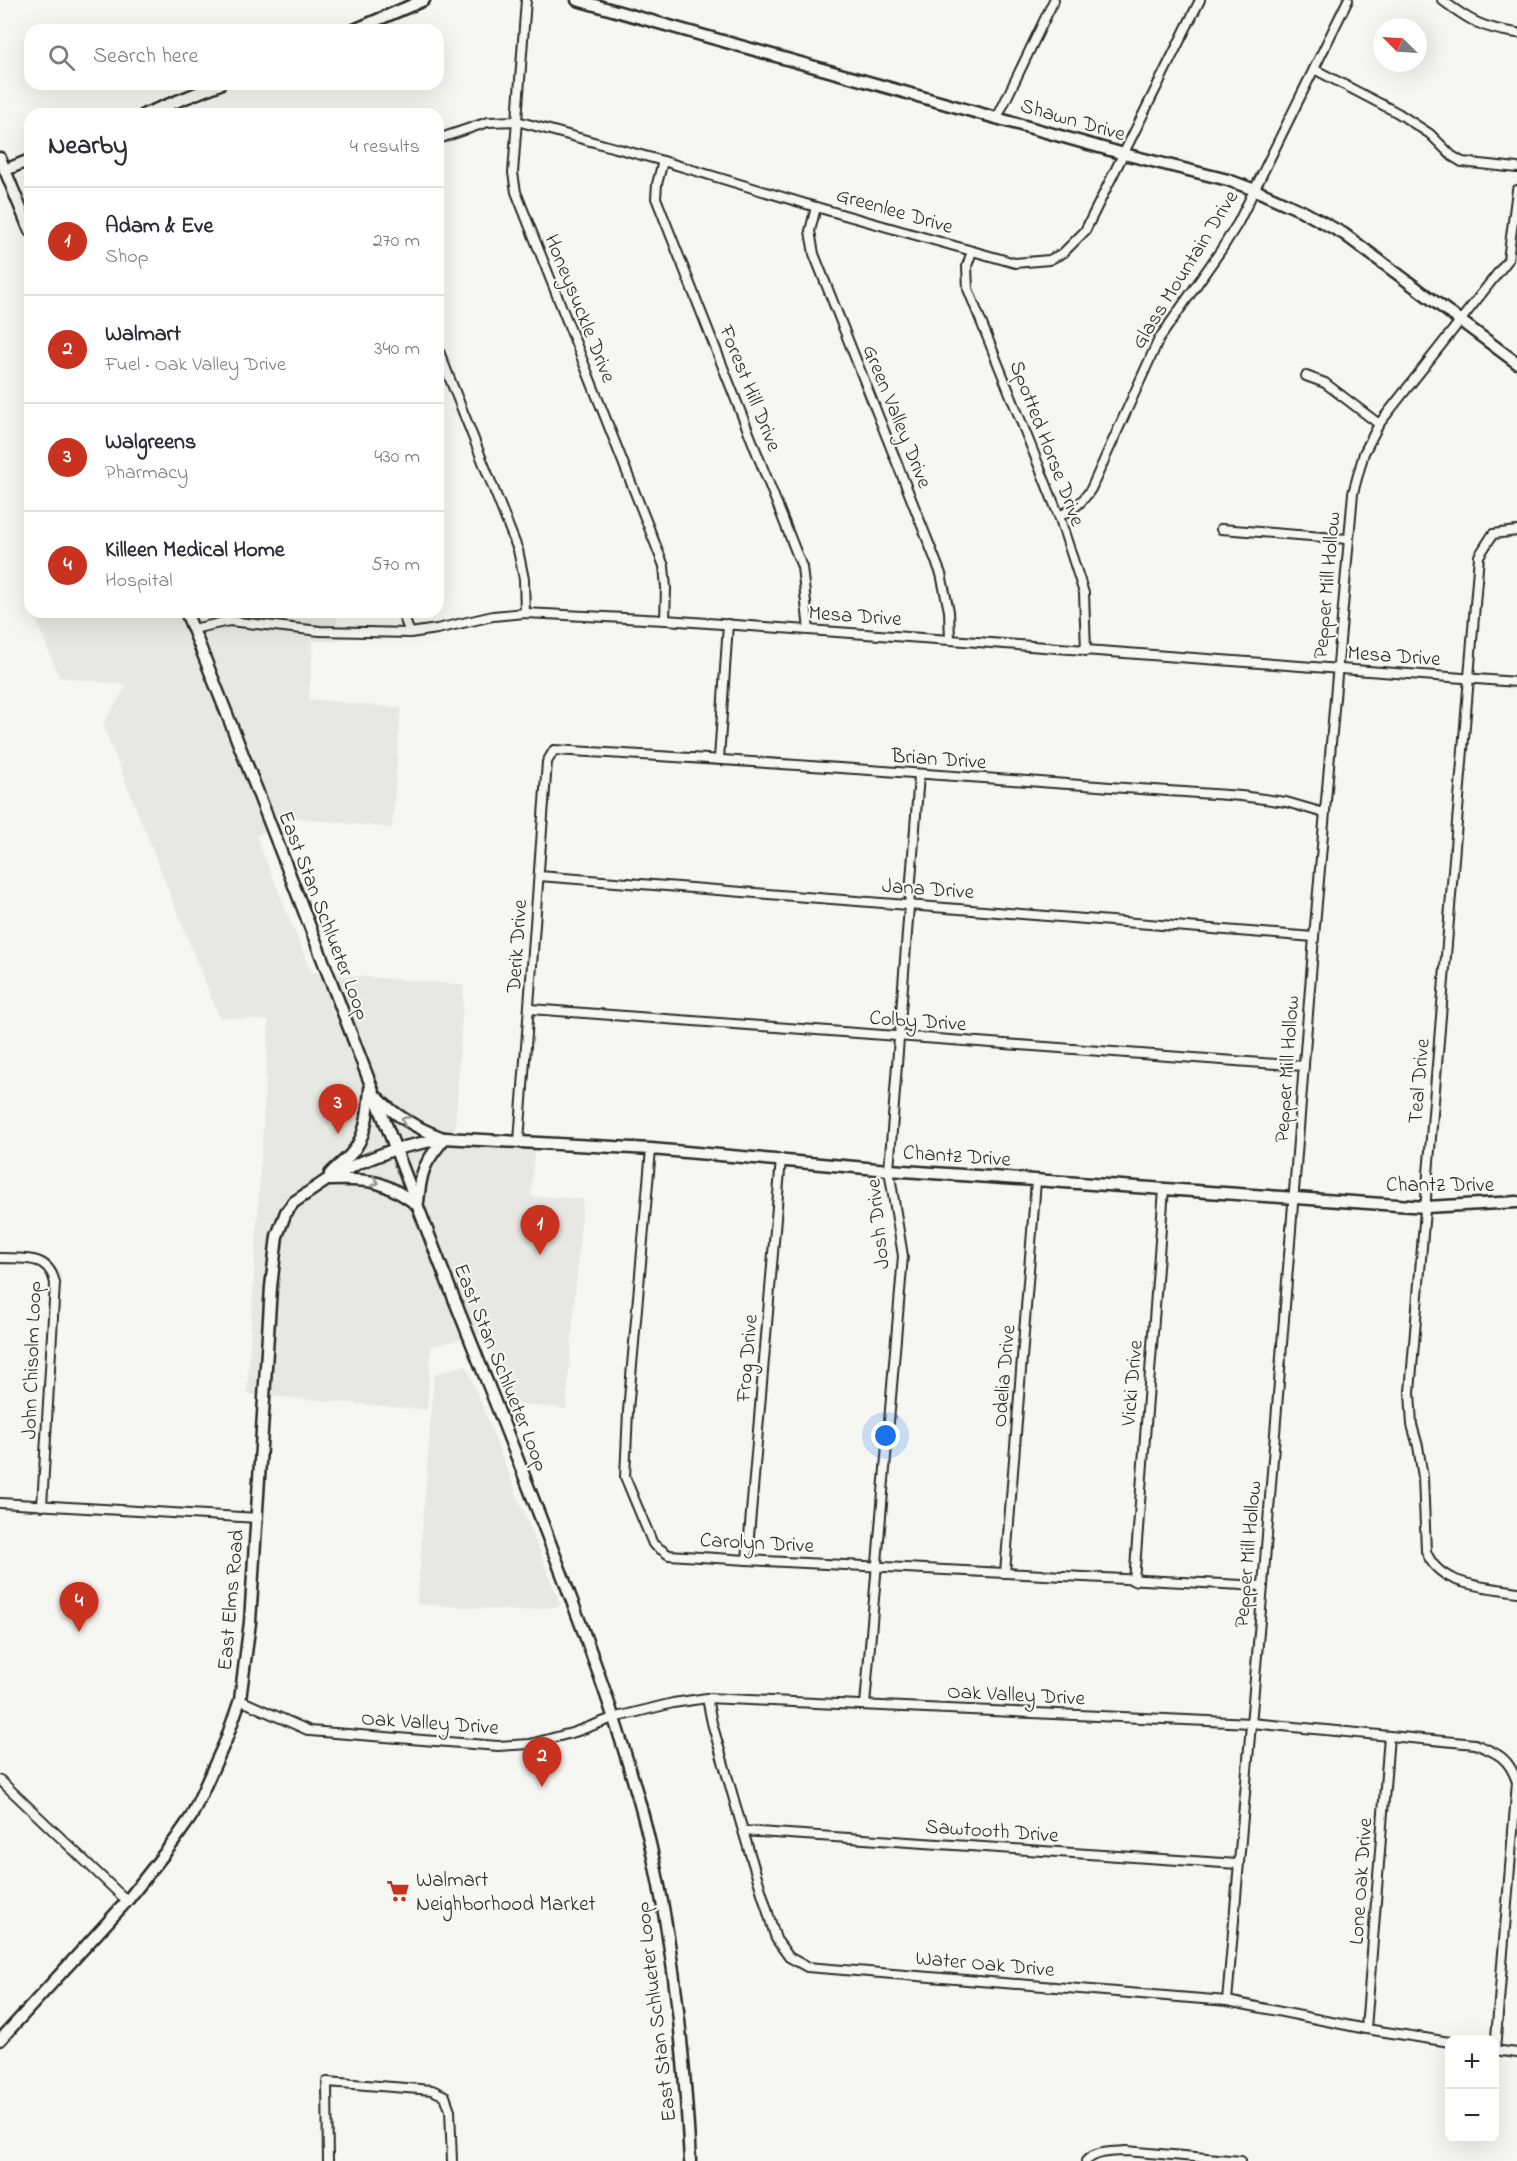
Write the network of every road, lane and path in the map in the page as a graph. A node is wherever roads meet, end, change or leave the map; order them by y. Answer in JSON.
{"nodes":[{"id":1,"x":424,"y":0,"type":"edge"},
{"id":2,"x":526,"y":0,"type":"edge"},
{"id":3,"x":577,"y":0,"type":"edge"},
{"id":4,"x":1054,"y":0,"type":"edge"},
{"id":5,"x":1200,"y":0,"type":"edge"},
{"id":6,"x":1348,"y":0,"type":"edge"},
{"id":7,"x":1442,"y":0,"type":"edge"},
{"id":8,"x":603,"y":4,"type":"edge"},
{"id":9,"x":368,"y":24,"type":"edge"},
{"id":10,"x":1517,"y":33,"type":"edge"},
{"id":11,"x":1314,"y":69,"type":"junction"},
{"id":12,"x":205,"y":90,"type":"edge"},
{"id":13,"x":160,"y":108,"type":"edge"},
{"id":14,"x":997,"y":118,"type":"junction"},
{"id":15,"x":517,"y":122,"type":"junction"},
{"id":16,"x":444,"y":138,"type":"edge"},
{"id":17,"x":1124,"y":154,"type":"junction"},
{"id":18,"x":0,"y":158,"type":"edge"},
{"id":19,"x":663,"y":161,"type":"junction"},
{"id":20,"x":24,"y":162,"type":"edge"},
{"id":21,"x":1517,"y":168,"type":"edge"},
{"id":22,"x":5,"y":170,"type":"junction"},
{"id":23,"x":1255,"y":190,"type":"junction"},
{"id":24,"x":1517,"y":190,"type":"edge"},
{"id":25,"x":816,"y":207,"type":"junction"},
{"id":26,"x":24,"y":216,"type":"edge"},
{"id":27,"x":972,"y":251,"type":"junction"},
{"id":28,"x":1513,"y":261,"type":"edge"},
{"id":29,"x":1460,"y":320,"type":"junction"},
{"id":30,"x":1517,"y":363,"type":"edge"},
{"id":31,"x":444,"y":364,"type":"edge"},
{"id":32,"x":1306,"y":376,"type":"dead end"},
{"id":33,"x":1379,"y":424,"type":"junction"},
{"id":34,"x":1059,"y":516,"type":"junction"},
{"id":35,"x":1221,"y":529,"type":"dead end"},
{"id":36,"x":1517,"y":531,"type":"edge"},
{"id":37,"x":1348,"y":539,"type":"junction"},
{"id":38,"x":525,"y":613,"type":"junction"},
{"id":39,"x":188,"y":618,"type":"edge"},
{"id":40,"x":404,"y":618,"type":"edge"},
{"id":41,"x":665,"y":620,"type":"junction"},
{"id":42,"x":728,"y":624,"type":"junction"},
{"id":43,"x":193,"y":629,"type":"junction"},
{"id":44,"x":809,"y":630,"type":"junction"},
{"id":45,"x":410,"y":633,"type":"junction"},
{"id":46,"x":950,"y":639,"type":"junction"},
{"id":47,"x":1086,"y":651,"type":"junction"},
{"id":48,"x":1337,"y":669,"type":"junction"},
{"id":49,"x":1469,"y":678,"type":"junction"},
{"id":50,"x":1517,"y":682,"type":"edge"},
{"id":51,"x":550,"y":753,"type":"joint"},
{"id":52,"x":719,"y":759,"type":"junction"},
{"id":53,"x":920,"y":775,"type":"junction"},
{"id":54,"x":1324,"y":813,"type":"junction"},
{"id":55,"x":539,"y":876,"type":"junction"},
{"id":56,"x":908,"y":904,"type":"junction"},
{"id":57,"x":1314,"y":937,"type":"junction"},
{"id":58,"x":530,"y":1009,"type":"junction"},
{"id":59,"x":899,"y":1036,"type":"junction"},
{"id":60,"x":1304,"y":1066,"type":"junction"},
{"id":61,"x":372,"y":1090,"type":"junction"},
{"id":62,"x":444,"y":1138,"type":"junction"},
{"id":63,"x":519,"y":1142,"type":"junction"},
{"id":64,"x":395,"y":1149,"type":"junction"},
{"id":65,"x":651,"y":1149,"type":"junction"},
{"id":66,"x":781,"y":1159,"type":"junction"},
{"id":67,"x":889,"y":1170,"type":"junction"},
{"id":68,"x":327,"y":1180,"type":"junction"},
{"id":69,"x":1036,"y":1180,"type":"junction"},
{"id":70,"x":1164,"y":1189,"type":"junction"},
{"id":71,"x":1294,"y":1198,"type":"junction"},
{"id":72,"x":1517,"y":1202,"type":"edge"},
{"id":73,"x":418,"y":1206,"type":"junction"},
{"id":74,"x":1426,"y":1207,"type":"junction"},
{"id":75,"x":0,"y":1258,"type":"edge"},
{"id":76,"x":0,"y":1503,"type":"edge"},
{"id":77,"x":42,"y":1506,"type":"junction"},
{"id":78,"x":258,"y":1518,"type":"junction"},
{"id":79,"x":747,"y":1560,"type":"junction"},
{"id":80,"x":878,"y":1566,"type":"junction"},
{"id":81,"x":1005,"y":1574,"type":"junction"},
{"id":82,"x":1134,"y":1581,"type":"junction"},
{"id":83,"x":1263,"y":1586,"type":"junction"},
{"id":84,"x":1517,"y":1592,"type":"edge"},
{"id":85,"x":707,"y":1698,"type":"junction"},
{"id":86,"x":240,"y":1700,"type":"junction"},
{"id":87,"x":865,"y":1705,"type":"junction"},
{"id":88,"x":613,"y":1718,"type":"junction"},
{"id":89,"x":1251,"y":1723,"type":"junction"},
{"id":90,"x":1389,"y":1736,"type":"junction"},
{"id":91,"x":0,"y":1780,"type":"edge"},
{"id":92,"x":1516,"y":1810,"type":"edge"},
{"id":93,"x":743,"y":1831,"type":"junction"},
{"id":94,"x":1238,"y":1864,"type":"junction"},
{"id":95,"x":127,"y":1901,"type":"junction"},
{"id":96,"x":1227,"y":2001,"type":"junction"},
{"id":97,"x":1366,"y":2029,"type":"junction"},
{"id":98,"x":1496,"y":2035,"type":"edge"},
{"id":99,"x":0,"y":2040,"type":"edge"},
{"id":100,"x":1445,"y":2041,"type":"edge"},
{"id":101,"x":1499,"y":2051,"type":"edge"},
{"id":102,"x":1517,"y":2053,"type":"edge"},
{"id":103,"x":328,"y":2161,"type":"edge"},
{"id":104,"x":452,"y":2161,"type":"edge"},
{"id":105,"x":690,"y":2161,"type":"edge"},
{"id":106,"x":1086,"y":2161,"type":"edge"},
{"id":107,"x":1241,"y":2161,"type":"edge"}],
"edges":[{"from":1,"to":9,"type":"main road"},
{"from":2,"to":15,"type":"street","name":"Honeysuckle Drive"},
{"from":3,"to":8,"type":"main road","name":"Shawn Drive"},
{"from":4,"to":14,"type":"street"},
{"from":5,"to":17,"type":"street","name":"Greenlee Drive"},
{"from":6,"to":11,"type":"street","name":"Glass Mountain Drive"},
{"from":7,"to":10,"type":"street"},
{"from":8,"to":14,"type":"main road","name":"Shawn Drive"},
{"from":11,"to":21,"type":"street"},
{"from":11,"to":23,"type":"street","name":"Glass Mountain Drive"},
{"from":12,"to":13,"type":"main road"},
{"from":14,"to":17,"type":"main road","name":"Shawn Drive"},
{"from":15,"to":16,"type":"street","name":"Greenlee Drive"},
{"from":15,"to":19,"type":"street","name":"Greenlee Drive"},
{"from":15,"to":41,"type":"street","name":"Honeysuckle Drive"},
{"from":17,"to":23,"type":"main road","name":"Shawn Drive"},
{"from":17,"to":27,"type":"street","name":"Greenlee Drive"},
{"from":18,"to":22,"type":"main road"},
{"from":19,"to":25,"type":"street","name":"Greenlee Drive"},
{"from":19,"to":44,"type":"street","name":"Forest Hill Drive"},
{"from":20,"to":22,"type":"main road"},
{"from":22,"to":26,"type":"main road"},
{"from":23,"to":29,"type":"main road","name":"Shawn Drive"},
{"from":23,"to":34,"type":"street","name":"Glass Mountain Drive"},
{"from":24,"to":28,"type":"street","name":"Pepper Mill Hollow"},
{"from":25,"to":27,"type":"street","name":"Greenlee Drive"},
{"from":25,"to":46,"type":"street","name":"Green Valley Drive"},
{"from":27,"to":34,"type":"street","name":"Spotted Horse Drive"},
{"from":28,"to":29,"type":"street","name":"Pepper Mill Hollow"},
{"from":29,"to":30,"type":"main road","name":"Shawn Drive"},
{"from":29,"to":33,"type":"street","name":"Pepper Mill Hollow"},
{"from":31,"to":38,"type":"street"},
{"from":32,"to":33,"type":"street"},
{"from":33,"to":37,"type":"street","name":"Pepper Mill Hollow"},
{"from":34,"to":47,"type":"street","name":"Spotted Horse Drive"},
{"from":35,"to":37,"type":"street"},
{"from":36,"to":49,"type":"street","name":"Teal Drive"},
{"from":37,"to":48,"type":"street","name":"Pepper Mill Hollow"},
{"from":38,"to":41,"type":"street","name":"Mesa Drive"},
{"from":38,"to":45,"type":"street","name":"Mesa Drive"},
{"from":39,"to":43,"type":"main road","name":"East Stan Schlueter Loop"},
{"from":40,"to":45,"type":"street"},
{"from":41,"to":42,"type":"street","name":"Mesa Drive"},
{"from":42,"to":44,"type":"street","name":"Mesa Drive"},
{"from":42,"to":52,"type":"street"},
{"from":43,"to":45,"type":"street","name":"Mesa Drive"},
{"from":43,"to":61,"type":"main road","name":"East Stan Schlueter Loop"},
{"from":44,"to":46,"type":"street","name":"Mesa Drive"},
{"from":46,"to":47,"type":"street","name":"Mesa Drive"},
{"from":47,"to":48,"type":"street","name":"Mesa Drive"},
{"from":48,"to":49,"type":"street","name":"Mesa Drive"},
{"from":48,"to":54,"type":"street","name":"Pepper Mill Hollow"},
{"from":49,"to":50,"type":"street","name":"Mesa Drive"},
{"from":49,"to":74,"type":"street","name":"Teal Drive"},
{"from":51,"to":52,"type":"street","name":"Brian Drive"},
{"from":51,"to":55,"type":"street","name":"Derik Drive"},
{"from":52,"to":53,"type":"street","name":"Brian Drive"},
{"from":53,"to":54,"type":"street","name":"Brian Drive"},
{"from":53,"to":56,"type":"street","name":"Josh Drive"},
{"from":54,"to":57,"type":"street","name":"Pepper Mill Hollow"},
{"from":55,"to":56,"type":"street","name":"Jana Drive"},
{"from":55,"to":58,"type":"street","name":"Derik Drive"},
{"from":56,"to":57,"type":"street","name":"Jana Drive"},
{"from":56,"to":59,"type":"street","name":"Josh Drive"},
{"from":57,"to":60,"type":"street","name":"Pepper Mill Hollow"},
{"from":58,"to":59,"type":"street","name":"Colby Drive"},
{"from":58,"to":63,"type":"street","name":"Derik Drive"},
{"from":59,"to":60,"type":"street","name":"Colby Drive"},
{"from":59,"to":67,"type":"street","name":"Josh Drive"},
{"from":60,"to":71,"type":"street","name":"Pepper Mill Hollow"},
{"from":62,"to":61,"type":"main road","one_way":true},
{"from":61,"to":64,"type":"main road","name":"East Stan Schlueter Loop"},
{"from":61,"to":68,"type":"main road"},
{"from":62,"to":63,"type":"main road","name":"Chantz Drive"},
{"from":62,"to":64,"type":"main road","name":"Chantz Drive"},
{"from":62,"to":73,"type":"main road"},
{"from":63,"to":65,"type":"main road","name":"Chantz Drive"},
{"from":64,"to":68,"type":"main road","name":"East Elms Road"},
{"from":64,"to":73,"type":"main road","name":"East Stan Schlueter Loop"},
{"from":65,"to":66,"type":"main road","name":"Chantz Drive"},
{"from":65,"to":79,"type":"street","name":"Carolyn Drive"},
{"from":66,"to":67,"type":"main road","name":"Chantz Drive"},
{"from":66,"to":79,"type":"street","name":"Frog Drive"},
{"from":67,"to":69,"type":"main road","name":"Chantz Drive"},
{"from":67,"to":80,"type":"street","name":"Josh Drive"},
{"from":68,"to":73,"type":"main road","one_way":true},
{"from":68,"to":78,"type":"main road","name":"East Elms Road"},
{"from":69,"to":70,"type":"main road","name":"Chantz Drive"},
{"from":69,"to":81,"type":"street","name":"Odelia Drive"},
{"from":70,"to":71,"type":"main road","name":"Chantz Drive"},
{"from":70,"to":82,"type":"street","name":"Vicki Drive"},
{"from":71,"to":74,"type":"main road","name":"Chantz Drive"},
{"from":71,"to":83,"type":"street","name":"Pepper Mill Hollow"},
{"from":72,"to":74,"type":"main road","name":"Chantz Drive"},
{"from":73,"to":88,"type":"main road","name":"East Stan Schlueter Loop"},
{"from":74,"to":84,"type":"street","name":"Teal Drive"},
{"from":75,"to":77,"type":"street","name":"John Chisolm Loop"},
{"from":76,"to":77,"type":"street"},
{"from":77,"to":78,"type":"street"},
{"from":78,"to":86,"type":"main road","name":"East Elms Road"},
{"from":79,"to":80,"type":"street","name":"Carolyn Drive"},
{"from":80,"to":81,"type":"street","name":"Carolyn Drive"},
{"from":80,"to":87,"type":"street","name":"Josh Drive"},
{"from":81,"to":82,"type":"street","name":"Carolyn Drive"},
{"from":82,"to":83,"type":"street","name":"Carolyn Drive"},
{"from":83,"to":89,"type":"street","name":"Pepper Mill Hollow"},
{"from":85,"to":87,"type":"street","name":"Oak Valley Drive"},
{"from":85,"to":88,"type":"street","name":"Oak Valley Drive"},
{"from":85,"to":93,"type":"street","name":"Water Oak Drive"},
{"from":86,"to":88,"type":"street","name":"Oak Valley Drive"},
{"from":86,"to":95,"type":"main road","name":"East Elms Road"},
{"from":87,"to":89,"type":"street","name":"Oak Valley Drive"},
{"from":88,"to":105,"type":"main road","name":"East Stan Schlueter Loop"},
{"from":89,"to":90,"type":"street","name":"Oak Valley Drive"},
{"from":89,"to":94,"type":"street","name":"Pepper Mill Hollow"},
{"from":90,"to":92,"type":"street","name":"Oak Valley Drive"},
{"from":90,"to":97,"type":"street","name":"Lone Oak Drive"},
{"from":91,"to":95,"type":"street"},
{"from":92,"to":98,"type":"street","name":"Oak Valley Drive"},
{"from":93,"to":94,"type":"street","name":"Sawtooth Drive"},
{"from":93,"to":96,"type":"street","name":"Water Oak Drive"},
{"from":94,"to":96,"type":"street","name":"Pepper Mill Hollow"},
{"from":95,"to":99,"type":"main road","name":"East Elms Road"},
{"from":96,"to":97,"type":"street","name":"Water Oak Drive"},
{"from":97,"to":100,"type":"street","name":"Water Oak Drive"},
{"from":101,"to":102,"type":"street"},
{"from":103,"to":104,"type":"street"},
{"from":106,"to":107,"type":"street"}]}
